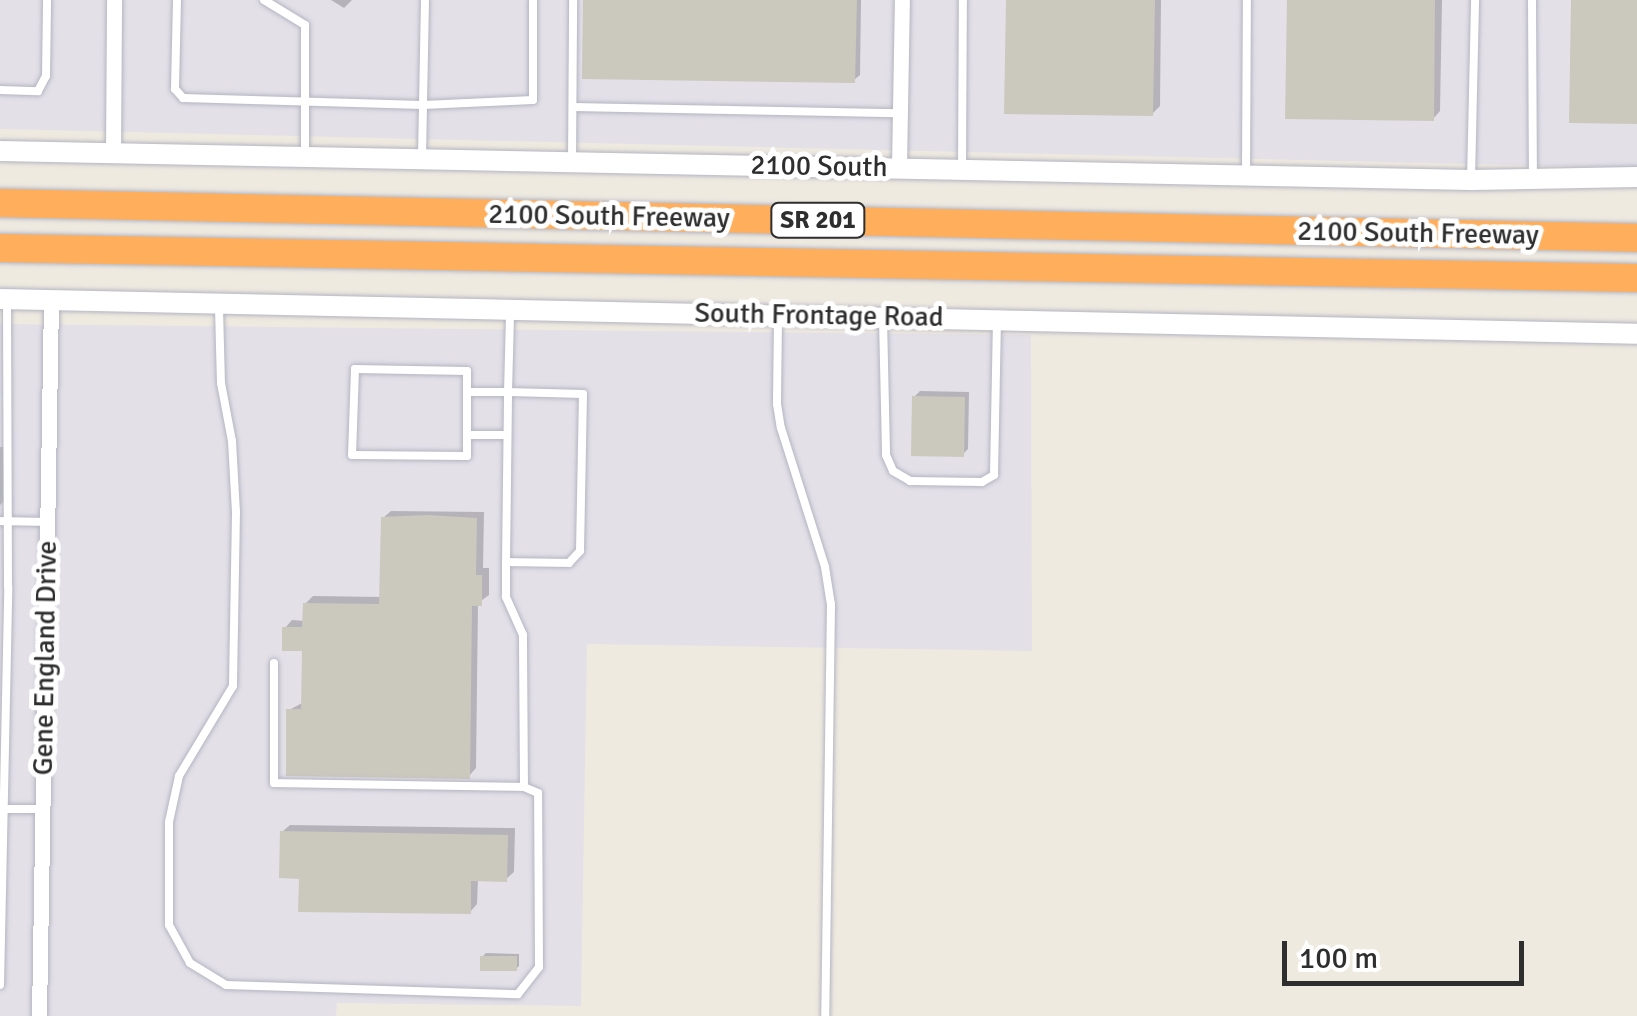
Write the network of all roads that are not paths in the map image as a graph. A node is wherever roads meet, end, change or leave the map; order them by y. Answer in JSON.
{"nodes":[{"id":1,"x":47,"y":0,"type":"edge"},
{"id":2,"x":114,"y":0,"type":"edge"},
{"id":3,"x":178,"y":0,"type":"edge"},
{"id":4,"x":264,"y":0,"type":"edge"},
{"id":5,"x":424,"y":0,"type":"edge"},
{"id":6,"x":532,"y":0,"type":"edge"},
{"id":7,"x":573,"y":0,"type":"edge"},
{"id":8,"x":902,"y":0,"type":"edge"},
{"id":9,"x":963,"y":0,"type":"edge"},
{"id":10,"x":1247,"y":0,"type":"edge"},
{"id":11,"x":1474,"y":0,"type":"edge"},
{"id":12,"x":1532,"y":0,"type":"edge"},
{"id":13,"x":0,"y":90,"type":"edge"},
{"id":14,"x":306,"y":103,"type":"junction"},
{"id":15,"x":423,"y":105,"type":"junction"},
{"id":16,"x":572,"y":107,"type":"junction"},
{"id":17,"x":901,"y":113,"type":"junction"},
{"id":18,"x":0,"y":151,"type":"edge"},
{"id":19,"x":113,"y":153,"type":"junction"},
{"id":20,"x":305,"y":157,"type":"junction"},
{"id":21,"x":422,"y":158,"type":"junction"},
{"id":22,"x":572,"y":162,"type":"junction"},
{"id":23,"x":900,"y":167,"type":"junction"},
{"id":24,"x":962,"y":169,"type":"junction"},
{"id":25,"x":1246,"y":176,"type":"junction"},
{"id":26,"x":1637,"y":177,"type":"edge"},
{"id":27,"x":1533,"y":179,"type":"junction"},
{"id":28,"x":1471,"y":180,"type":"junction"},
{"id":29,"x":0,"y":203,"type":"edge"},
{"id":30,"x":1637,"y":238,"type":"edge"},
{"id":31,"x":0,"y":248,"type":"edge"},
{"id":32,"x":1637,"y":278,"type":"edge"},
{"id":33,"x":4,"y":299,"type":"edge"},
{"id":34,"x":51,"y":300,"type":"junction"},
{"id":35,"x":218,"y":303,"type":"junction"},
{"id":36,"x":510,"y":310,"type":"junction"},
{"id":37,"x":778,"y":314,"type":"junction"},
{"id":38,"x":883,"y":316,"type":"junction"},
{"id":39,"x":998,"y":319,"type":"junction"},
{"id":40,"x":1637,"y":334,"type":"edge"},
{"id":41,"x":4,"y":355,"type":"edge"},
{"id":42,"x":467,"y":392,"type":"junction"},
{"id":43,"x":508,"y":392,"type":"junction"},
{"id":44,"x":468,"y":434,"type":"junction"},
{"id":45,"x":508,"y":435,"type":"junction"},
{"id":46,"x":4,"y":521,"type":"edge"},
{"id":47,"x":47,"y":522,"type":"junction"},
{"id":48,"x":506,"y":562,"type":"junction"},
{"id":49,"x":274,"y":663,"type":"dead end"},
{"id":50,"x":524,"y":787,"type":"junction"},
{"id":51,"x":2,"y":809,"type":"edge"},
{"id":52,"x":43,"y":809,"type":"junction"},
{"id":53,"x":0,"y":985,"type":"edge"},
{"id":54,"x":39,"y":1016,"type":"edge"},
{"id":55,"x":825,"y":1016,"type":"edge"}],
"edges":[{"from":1,"to":13,"type":"lane"},
{"from":2,"to":19,"type":"street"},
{"from":3,"to":14,"type":"lane"},
{"from":4,"to":14,"type":"lane"},
{"from":5,"to":15,"type":"lane"},
{"from":6,"to":15,"type":"lane"},
{"from":7,"to":16,"type":"lane"},
{"from":8,"to":17,"type":"street"},
{"from":9,"to":24,"type":"lane"},
{"from":10,"to":25,"type":"lane"},
{"from":11,"to":28,"type":"lane"},
{"from":12,"to":27,"type":"lane"},
{"from":14,"to":15,"type":"lane"},
{"from":14,"to":20,"type":"lane"},
{"from":15,"to":21,"type":"lane"},
{"from":16,"to":17,"type":"lane"},
{"from":16,"to":22,"type":"lane"},
{"from":17,"to":23,"type":"street"},
{"from":18,"to":19,"type":"street","name":"2100 South"},
{"from":19,"to":20,"type":"street","name":"2100 South"},
{"from":20,"to":21,"type":"street","name":"2100 South"},
{"from":21,"to":22,"type":"street","name":"2100 South"},
{"from":22,"to":23,"type":"street","name":"2100 South"},
{"from":23,"to":24,"type":"street","name":"2100 South"},
{"from":24,"to":25,"type":"street","name":"2100 South"},
{"from":25,"to":28,"type":"street","name":"2100 South"},
{"from":26,"to":27,"type":"street","name":"2100 South"},
{"from":27,"to":28,"type":"street","name":"2100 South"},
{"from":29,"to":30,"type":"highway","name":"2100 South Freeway","number":"SR 201"},
{"from":31,"to":32,"type":"highway","name":"2100 South Freeway","number":"SR 201"},
{"from":33,"to":34,"type":"street","name":"South Frontage Road"},
{"from":33,"to":41,"type":"lane"},
{"from":34,"to":35,"type":"street","name":"South Frontage Road"},
{"from":34,"to":47,"type":"street","name":"Gene England Drive"},
{"from":35,"to":36,"type":"street","name":"South Frontage Road"},
{"from":35,"to":50,"type":"lane"},
{"from":36,"to":37,"type":"street","name":"South Frontage Road"},
{"from":36,"to":43,"type":"lane"},
{"from":37,"to":38,"type":"street","name":"South Frontage Road"},
{"from":37,"to":55,"type":"lane"},
{"from":38,"to":39,"type":"street","name":"South Frontage Road"},
{"from":38,"to":39,"type":"lane"},
{"from":39,"to":40,"type":"street","name":"South Frontage Road"},
{"from":41,"to":46,"type":"lane"},
{"from":42,"to":43,"type":"lane"},
{"from":42,"to":44,"type":"lane"},
{"from":42,"to":44,"type":"lane"},
{"from":43,"to":45,"type":"lane"},
{"from":43,"to":48,"type":"lane"},
{"from":44,"to":45,"type":"lane"},
{"from":45,"to":48,"type":"lane"},
{"from":46,"to":47,"type":"lane"},
{"from":46,"to":51,"type":"lane"},
{"from":47,"to":52,"type":"street","name":"Gene England Drive"},
{"from":48,"to":50,"type":"lane"},
{"from":49,"to":50,"type":"lane"},
{"from":51,"to":52,"type":"lane"},
{"from":51,"to":53,"type":"lane"},
{"from":52,"to":54,"type":"street","name":"Gene England Drive"}]}
